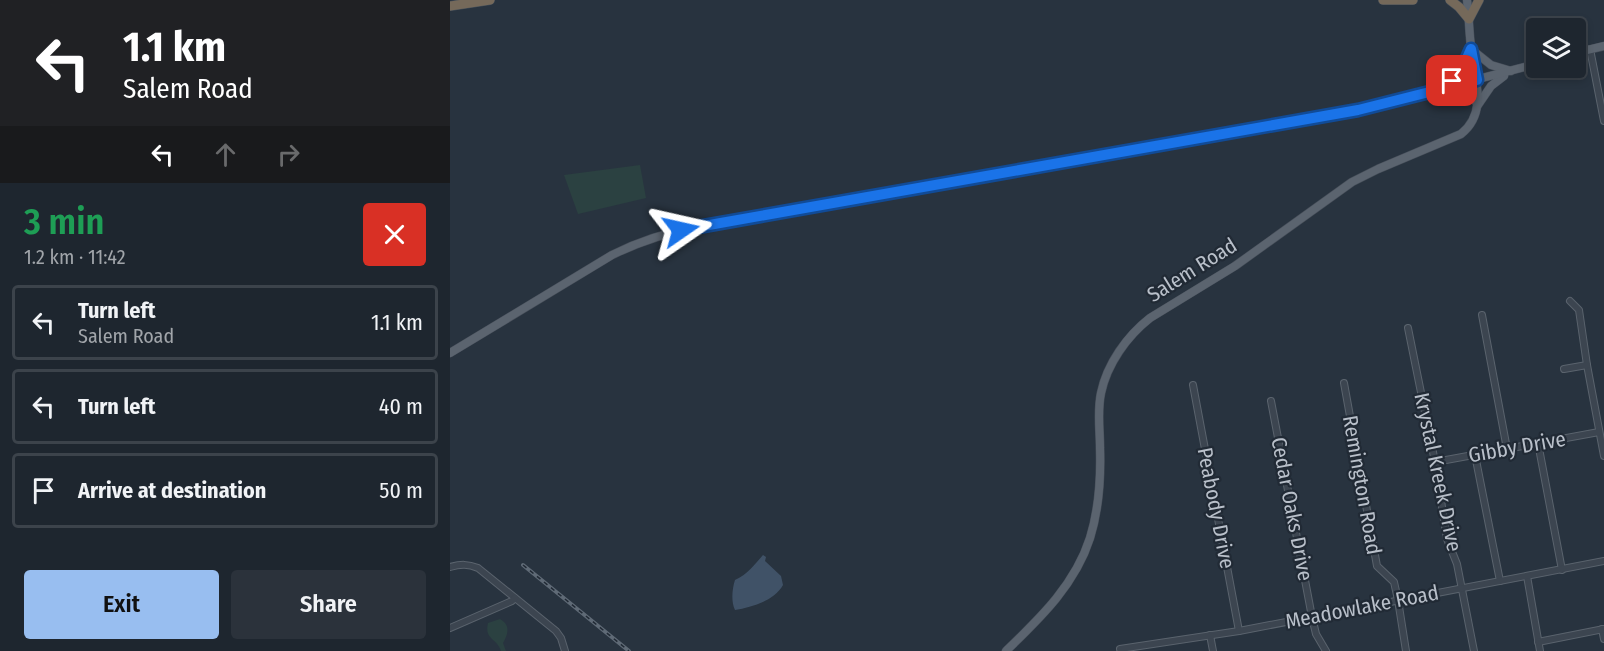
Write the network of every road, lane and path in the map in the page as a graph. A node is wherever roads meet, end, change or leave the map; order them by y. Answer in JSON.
{"nodes":[{"id":1,"x":490,"y":0,"type":"edge"},
{"id":2,"x":1383,"y":0,"type":"edge"},
{"id":3,"x":1413,"y":0,"type":"edge"},
{"id":4,"x":1450,"y":0,"type":"edge"},
{"id":5,"x":1467,"y":0,"type":"edge"},
{"id":6,"x":1479,"y":0,"type":"edge"},
{"id":7,"x":450,"y":6,"type":"edge"},
{"id":8,"x":1469,"y":19,"type":"junction"},
{"id":9,"x":1604,"y":46,"type":"edge"},
{"id":10,"x":1471,"y":49,"type":"junction"},
{"id":11,"x":1590,"y":49,"type":"junction"},
{"id":12,"x":1586,"y":50,"type":"edge"},
{"id":13,"x":1526,"y":67,"type":"edge"},
{"id":14,"x":1513,"y":71,"type":"junction"},
{"id":15,"x":1477,"y":80,"type":"junction"},
{"id":16,"x":1445,"y":87,"type":"junction"},
{"id":17,"x":1477,"y":108,"type":"junction"},
{"id":18,"x":1604,"y":121,"type":"edge"},
{"id":19,"x":1570,"y":301,"type":"dead end"},
{"id":20,"x":1482,"y":315,"type":"dead end"},
{"id":21,"x":1408,"y":328,"type":"dead end"},
{"id":22,"x":450,"y":353,"type":"edge"},
{"id":23,"x":1587,"y":365,"type":"junction"},
{"id":24,"x":1564,"y":369,"type":"dead end"},
{"id":25,"x":1344,"y":382,"type":"dead end"},
{"id":26,"x":1193,"y":386,"type":"dead end"},
{"id":27,"x":1271,"y":401,"type":"dead end"},
{"id":28,"x":1599,"y":432,"type":"junction"},
{"id":29,"x":1538,"y":443,"type":"junction"},
{"id":30,"x":1507,"y":449,"type":"junction"},
{"id":31,"x":1475,"y":455,"type":"junction"},
{"id":32,"x":1604,"y":456,"type":"edge"},
{"id":33,"x":1435,"y":462,"type":"junction"},
{"id":34,"x":1604,"y":561,"type":"edge"},
{"id":35,"x":450,"y":567,"type":"edge"},
{"id":36,"x":1562,"y":570,"type":"junction"},
{"id":37,"x":1527,"y":576,"type":"junction"},
{"id":38,"x":1500,"y":581,"type":"junction"},
{"id":39,"x":1462,"y":588,"type":"junction"},
{"id":40,"x":515,"y":598,"type":"junction"},
{"id":41,"x":1398,"y":600,"type":"junction"},
{"id":42,"x":1312,"y":617,"type":"junction"},
{"id":43,"x":450,"y":628,"type":"edge"},
{"id":44,"x":1603,"y":629,"type":"edge"},
{"id":45,"x":1239,"y":630,"type":"junction"},
{"id":46,"x":1210,"y":635,"type":"junction"},
{"id":47,"x":1604,"y":639,"type":"edge"},
{"id":48,"x":1538,"y":642,"type":"junction"},
{"id":49,"x":1143,"y":648,"type":"edge"},
{"id":50,"x":1120,"y":649,"type":"dead end"},
{"id":51,"x":565,"y":651,"type":"edge"},
{"id":52,"x":1006,"y":651,"type":"edge"},
{"id":53,"x":1213,"y":651,"type":"edge"},
{"id":54,"x":1326,"y":651,"type":"edge"},
{"id":55,"x":1406,"y":651,"type":"edge"},
{"id":56,"x":1474,"y":651,"type":"edge"},
{"id":57,"x":1540,"y":651,"type":"edge"}],
"edges":[{"from":1,"to":7,"type":"highway"},
{"from":2,"to":3,"type":"highway"},
{"from":4,"to":8,"type":"highway"},
{"from":5,"to":8,"type":"main road"},
{"from":6,"to":8,"type":"highway"},
{"from":8,"to":10,"type":"main road"},
{"from":9,"to":11,"type":"main road"},
{"from":10,"to":14,"type":"main road"},
{"from":10,"to":15,"type":"main road"},
{"from":10,"to":16,"type":"main road"},
{"from":11,"to":12,"type":"main road"},
{"from":11,"to":18,"type":"street"},
{"from":13,"to":14,"type":"main road"},
{"from":14,"to":15,"type":"main road"},
{"from":14,"to":17,"type":"main road","name":"Salem Road"},
{"from":15,"to":16,"type":"main road"},
{"from":15,"to":17,"type":"main road"},
{"from":16,"to":17,"type":"main road"},
{"from":16,"to":22,"type":"main road"},
{"from":17,"to":52,"type":"main road","name":"Salem Road"},
{"from":19,"to":23,"type":"street"},
{"from":20,"to":30,"type":"street"},
{"from":21,"to":33,"type":"street","name":"Krystal Kreek Drive"},
{"from":23,"to":24,"type":"street"},
{"from":23,"to":28,"type":"street"},
{"from":25,"to":41,"type":"street","name":"Remington Road"},
{"from":26,"to":45,"type":"street","name":"Peabody Drive"},
{"from":27,"to":42,"type":"street","name":"Cedar Oaks Drive"},
{"from":28,"to":29,"type":"street","name":"Gibby Drive"},
{"from":28,"to":32,"type":"street"},
{"from":29,"to":30,"type":"street","name":"Gibby Drive"},
{"from":29,"to":36,"type":"street"},
{"from":30,"to":31,"type":"street","name":"Gibby Drive"},
{"from":31,"to":33,"type":"street","name":"Gibby Drive"},
{"from":31,"to":38,"type":"street"},
{"from":33,"to":39,"type":"street","name":"Krystal Kreek Drive"},
{"from":34,"to":36,"type":"street","name":"Meadowlake Road"},
{"from":35,"to":40,"type":"street"},
{"from":36,"to":37,"type":"street","name":"Meadowlake Road"},
{"from":37,"to":38,"type":"street","name":"Meadowlake Road"},
{"from":37,"to":48,"type":"street"},
{"from":38,"to":39,"type":"street","name":"Meadowlake Road"},
{"from":39,"to":41,"type":"street","name":"Meadowlake Road"},
{"from":39,"to":56,"type":"street","name":"Krystal Kreek Drive"},
{"from":40,"to":43,"type":"street"},
{"from":40,"to":51,"type":"street"},
{"from":41,"to":42,"type":"street","name":"Meadowlake Road"},
{"from":41,"to":55,"type":"street","name":"Remington Road"},
{"from":42,"to":45,"type":"street","name":"Meadowlake Road"},
{"from":42,"to":54,"type":"street","name":"Cedar Oaks Drive"},
{"from":44,"to":47,"type":"street"},
{"from":44,"to":48,"type":"street"},
{"from":45,"to":46,"type":"street","name":"Meadowlake Road"},
{"from":46,"to":49,"type":"street","name":"Meadowlake Road"},
{"from":46,"to":53,"type":"street"},
{"from":48,"to":57,"type":"street"},
{"from":49,"to":50,"type":"street","name":"Meadowlake Road"}]}
